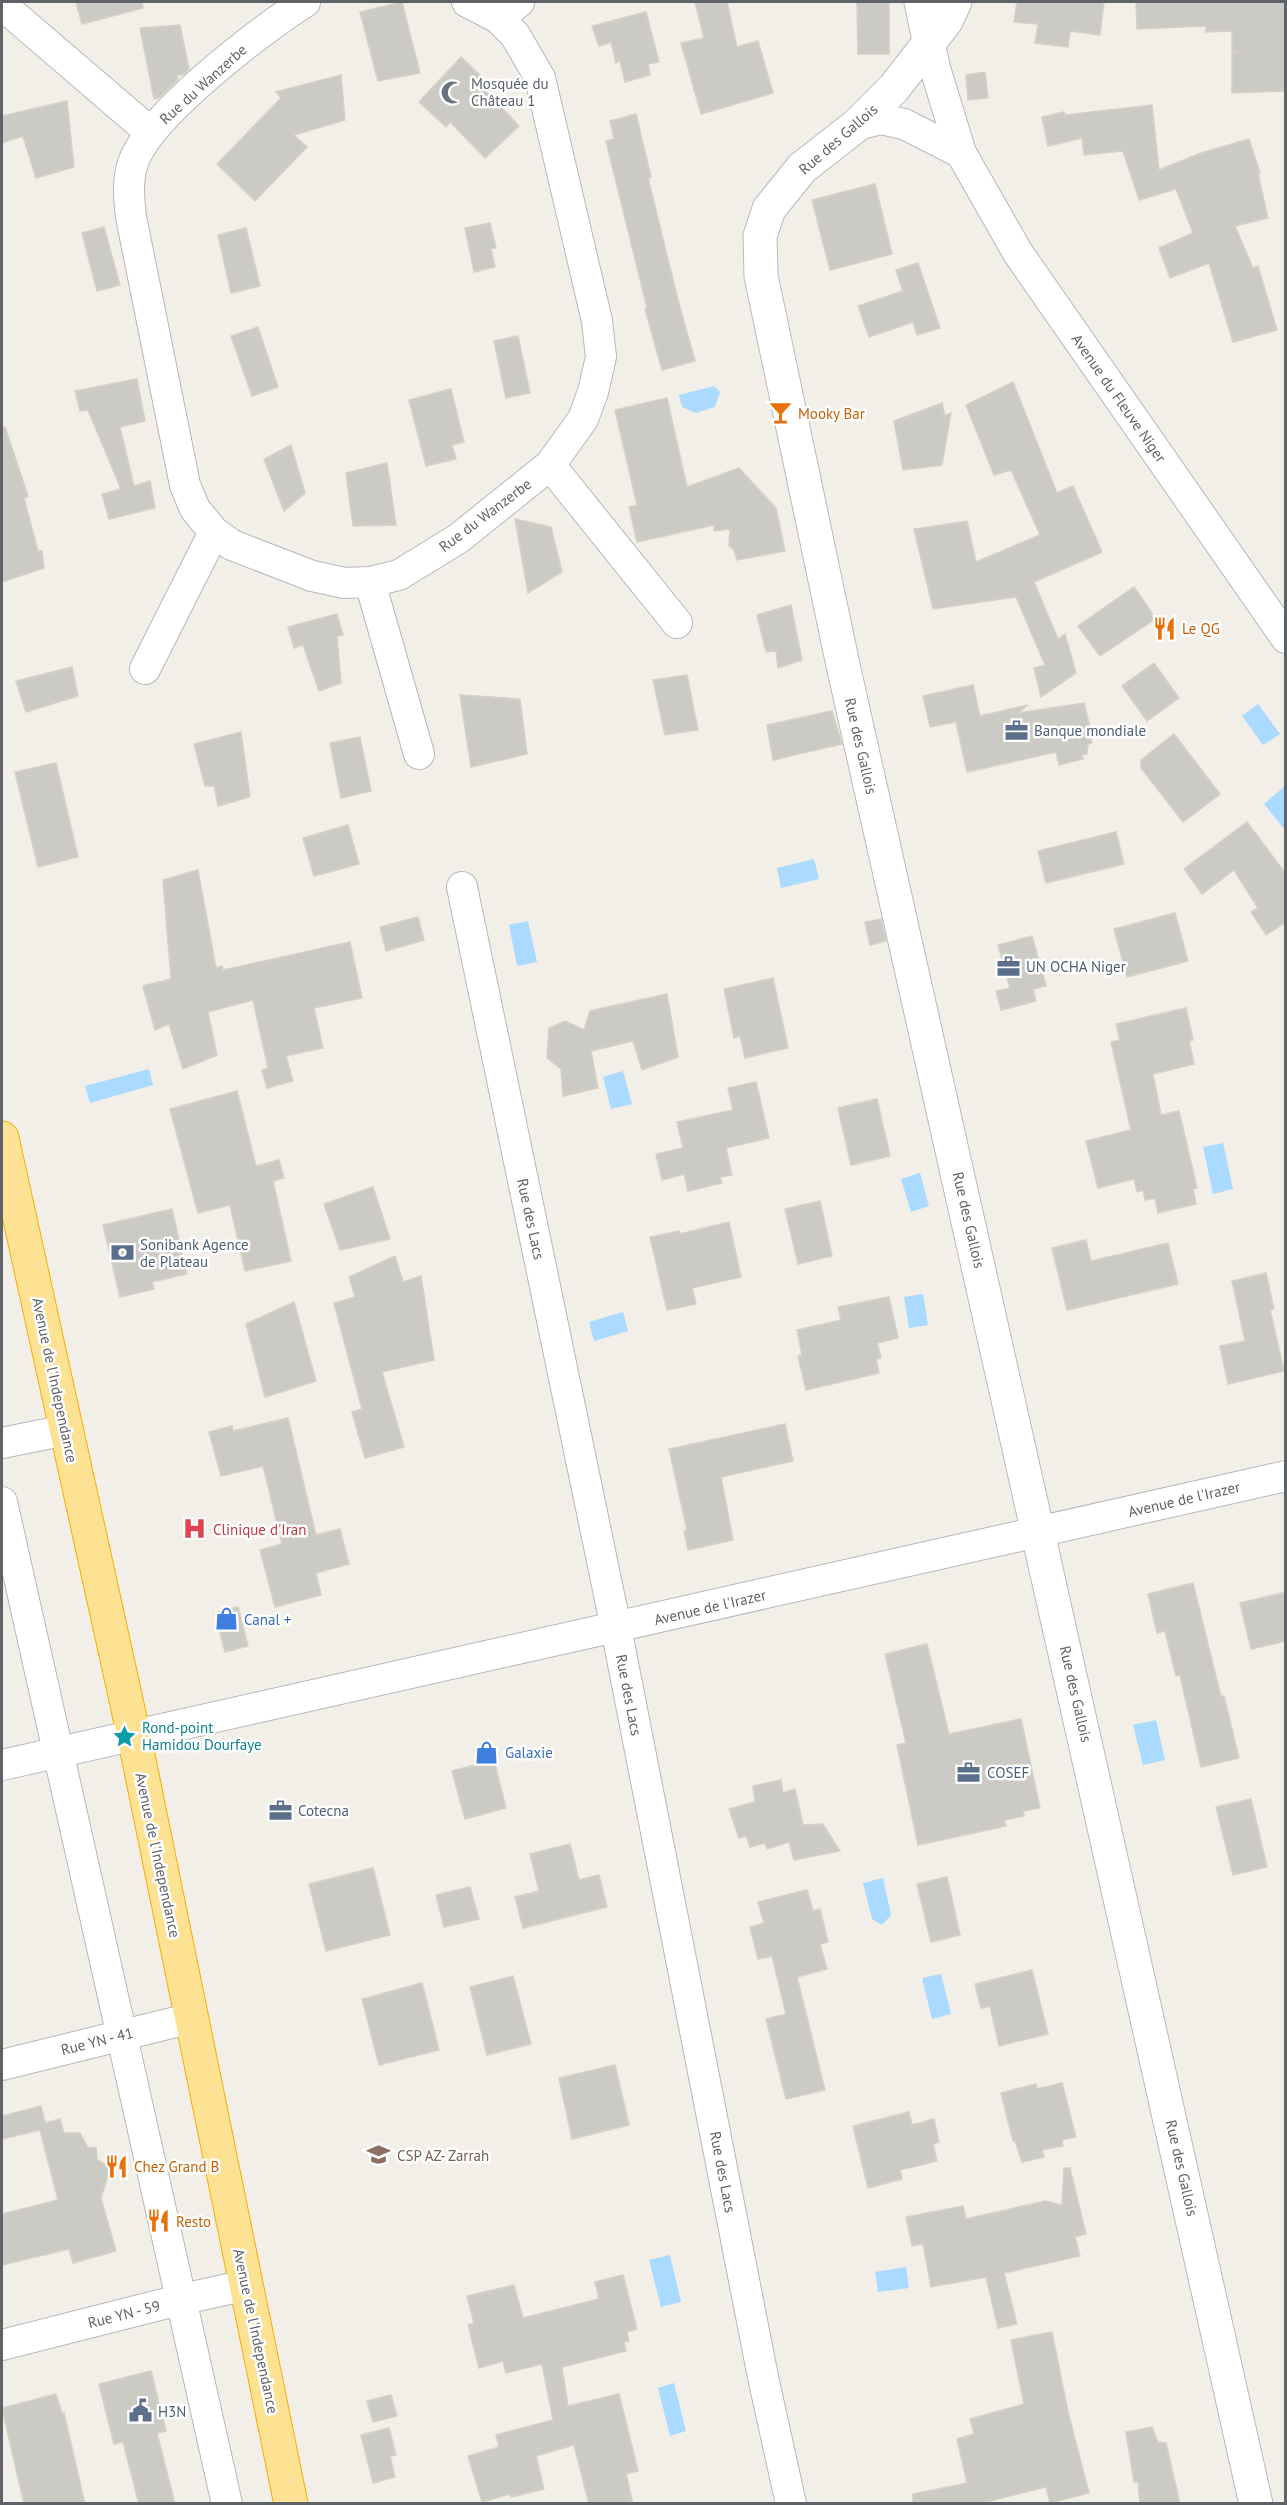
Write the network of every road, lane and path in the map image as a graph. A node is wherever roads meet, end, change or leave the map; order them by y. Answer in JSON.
{"nodes":[{"id":1,"x":305,"y":2,"type":"edge"},
{"id":2,"x":467,"y":2,"type":"edge"},
{"id":3,"x":921,"y":2,"type":"edge"},
{"id":4,"x":955,"y":2,"type":"edge"},
{"id":5,"x":2,"y":5,"type":"edge"},
{"id":6,"x":509,"y":10,"type":"edge"},
{"id":7,"x":929,"y":40,"type":"junction"},
{"id":8,"x":857,"y":125,"type":"junction"},
{"id":9,"x":150,"y":132,"type":"junction"},
{"id":10,"x":961,"y":153,"type":"junction"},
{"id":11,"x":550,"y":465,"type":"junction"},
{"id":12,"x":214,"y":531,"type":"junction"},
{"id":13,"x":370,"y":582,"type":"junction"},
{"id":14,"x":677,"y":623,"type":"dead end"},
{"id":15,"x":1286,"y":638,"type":"edge"},
{"id":16,"x":145,"y":669,"type":"dead end"},
{"id":17,"x":419,"y":754,"type":"dead end"},
{"id":18,"x":462,"y":886,"type":"dead end"},
{"id":19,"x":2,"y":1138,"type":"edge"},
{"id":20,"x":66,"y":1430,"type":"junction"},
{"id":21,"x":2,"y":1443,"type":"edge"},
{"id":22,"x":1286,"y":1476,"type":"edge"},
{"id":23,"x":2,"y":1502,"type":"edge"},
{"id":24,"x":1040,"y":1532,"type":"junction"},
{"id":25,"x":616,"y":1628,"type":"junction"},
{"id":26,"x":134,"y":1736,"type":"junction"},
{"id":27,"x":56,"y":1753,"type":"junction"},
{"id":28,"x":2,"y":1765,"type":"edge"},
{"id":29,"x":192,"y":2018,"type":"junction"},
{"id":30,"x":121,"y":2035,"type":"junction"},
{"id":31,"x":2,"y":2065,"type":"edge"},
{"id":32,"x":247,"y":2285,"type":"junction"},
{"id":33,"x":183,"y":2299,"type":"junction"},
{"id":34,"x":2,"y":2345,"type":"edge"},
{"id":35,"x":227,"y":2504,"type":"edge"},
{"id":36,"x":291,"y":2504,"type":"edge"},
{"id":37,"x":792,"y":2504,"type":"edge"},
{"id":38,"x":1256,"y":2504,"type":"edge"}],
"edges":[{"from":1,"to":9,"type":"street","name":"Rue du Wanzerbe"},
{"from":2,"to":6,"type":"street","name":"Rue du Wanzerbe"},
{"from":3,"to":7,"type":"street","name":"Avenue du Fleuve Niger"},
{"from":4,"to":7,"type":"street","name":"Rue des Gallois"},
{"from":5,"to":9,"type":"street"},
{"from":6,"to":11,"type":"street","name":"Rue du Wanzerbe"},
{"from":7,"to":8,"type":"street","name":"Rue des Gallois"},
{"from":7,"to":10,"type":"street","name":"Avenue du Fleuve Niger"},
{"from":8,"to":10,"type":"street"},
{"from":8,"to":24,"type":"street","name":"Rue des Gallois"},
{"from":9,"to":12,"type":"street","name":"Rue du Wanzerbe"},
{"from":10,"to":15,"type":"street","name":"Avenue du Fleuve Niger"},
{"from":11,"to":13,"type":"street","name":"Rue du Wanzerbe"},
{"from":11,"to":14,"type":"street"},
{"from":12,"to":13,"type":"street","name":"Rue du Wanzerbe"},
{"from":12,"to":16,"type":"street"},
{"from":13,"to":17,"type":"street"},
{"from":18,"to":25,"type":"street","name":"Rue des Lacs"},
{"from":19,"to":20,"type":"highway","name":"Avenue de l'Independance"},
{"from":20,"to":21,"type":"street"},
{"from":20,"to":26,"type":"highway","name":"Avenue de l'Independance"},
{"from":22,"to":24,"type":"street","name":"Avenue de l'Irazer"},
{"from":23,"to":27,"type":"street"},
{"from":24,"to":25,"type":"street","name":"Avenue de l'Irazer"},
{"from":24,"to":38,"type":"street","name":"Rue des Gallois"},
{"from":25,"to":26,"type":"street","name":"Avenue de l'Irazer"},
{"from":25,"to":37,"type":"street","name":"Rue des Lacs"},
{"from":26,"to":27,"type":"street","name":"Avenue de l'Irazer"},
{"from":26,"to":29,"type":"highway","name":"Avenue de l'Independance"},
{"from":27,"to":28,"type":"street","name":"Avenue de l'Irazer"},
{"from":27,"to":30,"type":"street"},
{"from":29,"to":30,"type":"street","name":"Rue YN - 41"},
{"from":29,"to":32,"type":"highway","name":"Avenue de l'Independance"},
{"from":30,"to":31,"type":"street","name":"Rue YN - 41"},
{"from":30,"to":33,"type":"street"},
{"from":32,"to":33,"type":"street","name":"Rue YN - 59"},
{"from":32,"to":36,"type":"highway","name":"Avenue de l'Independance"},
{"from":33,"to":34,"type":"street","name":"Rue YN - 59"},
{"from":33,"to":35,"type":"street"}]}
